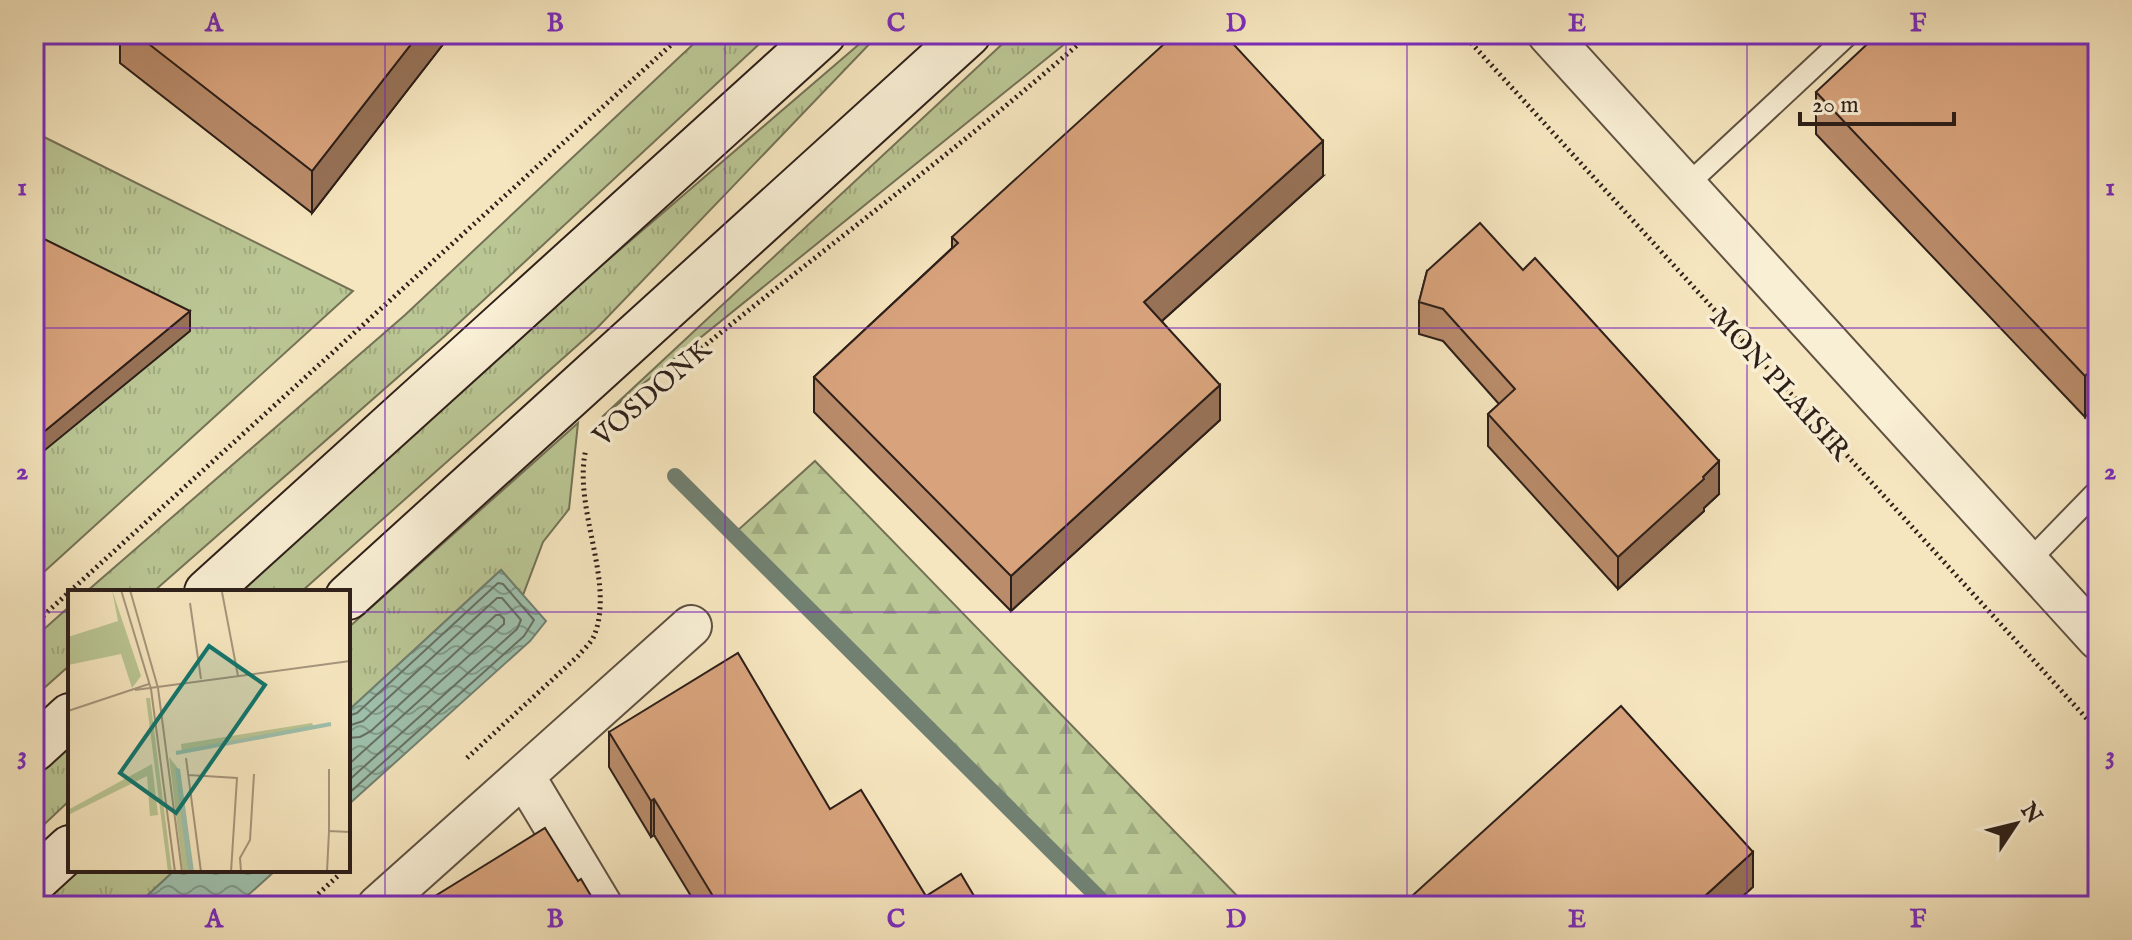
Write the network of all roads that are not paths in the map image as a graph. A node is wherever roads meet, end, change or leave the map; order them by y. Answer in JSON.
{"nodes":[{"id":1,"x":823,"y":34,"type":"edge"},
{"id":2,"x":968,"y":34,"type":"edge"},
{"id":3,"x":1548,"y":34,"type":"edge"},
{"id":4,"x":1849,"y":34,"type":"edge"},
{"id":5,"x":1686,"y":186,"type":"junction"},
{"id":6,"x":2098,"y":490,"type":"edge"},
{"id":7,"x":2028,"y":562,"type":"junction"},
{"id":8,"x":209,"y":590,"type":"edge"},
{"id":9,"x":350,"y":595,"type":"edge"},
{"id":10,"x":691,"y":626,"type":"dead end"},
{"id":11,"x":2098,"y":639,"type":"edge"},
{"id":12,"x":68,"y":718,"type":"edge"},
{"id":13,"x":34,"y":749,"type":"edge"},
{"id":14,"x":524,"y":776,"type":"junction"},
{"id":15,"x":68,"y":850,"type":"edge"},
{"id":16,"x":34,"y":881,"type":"edge"},
{"id":17,"x":378,"y":906,"type":"edge"},
{"id":18,"x":602,"y":906,"type":"edge"}],
"edges":[{"from":1,"to":8,"type":"main road"},
{"from":2,"to":9,"type":"main road","name":"VOSDONK"},
{"from":3,"to":5,"type":"street"},
{"from":4,"to":5,"type":"lane"},
{"from":5,"to":7,"type":"street"},
{"from":6,"to":7,"type":"lane"},
{"from":7,"to":11,"type":"street"},
{"from":10,"to":14,"type":"street"},
{"from":12,"to":13,"type":"main road"},
{"from":14,"to":17,"type":"street"},
{"from":14,"to":18,"type":"street"},
{"from":15,"to":16,"type":"main road"}]}
